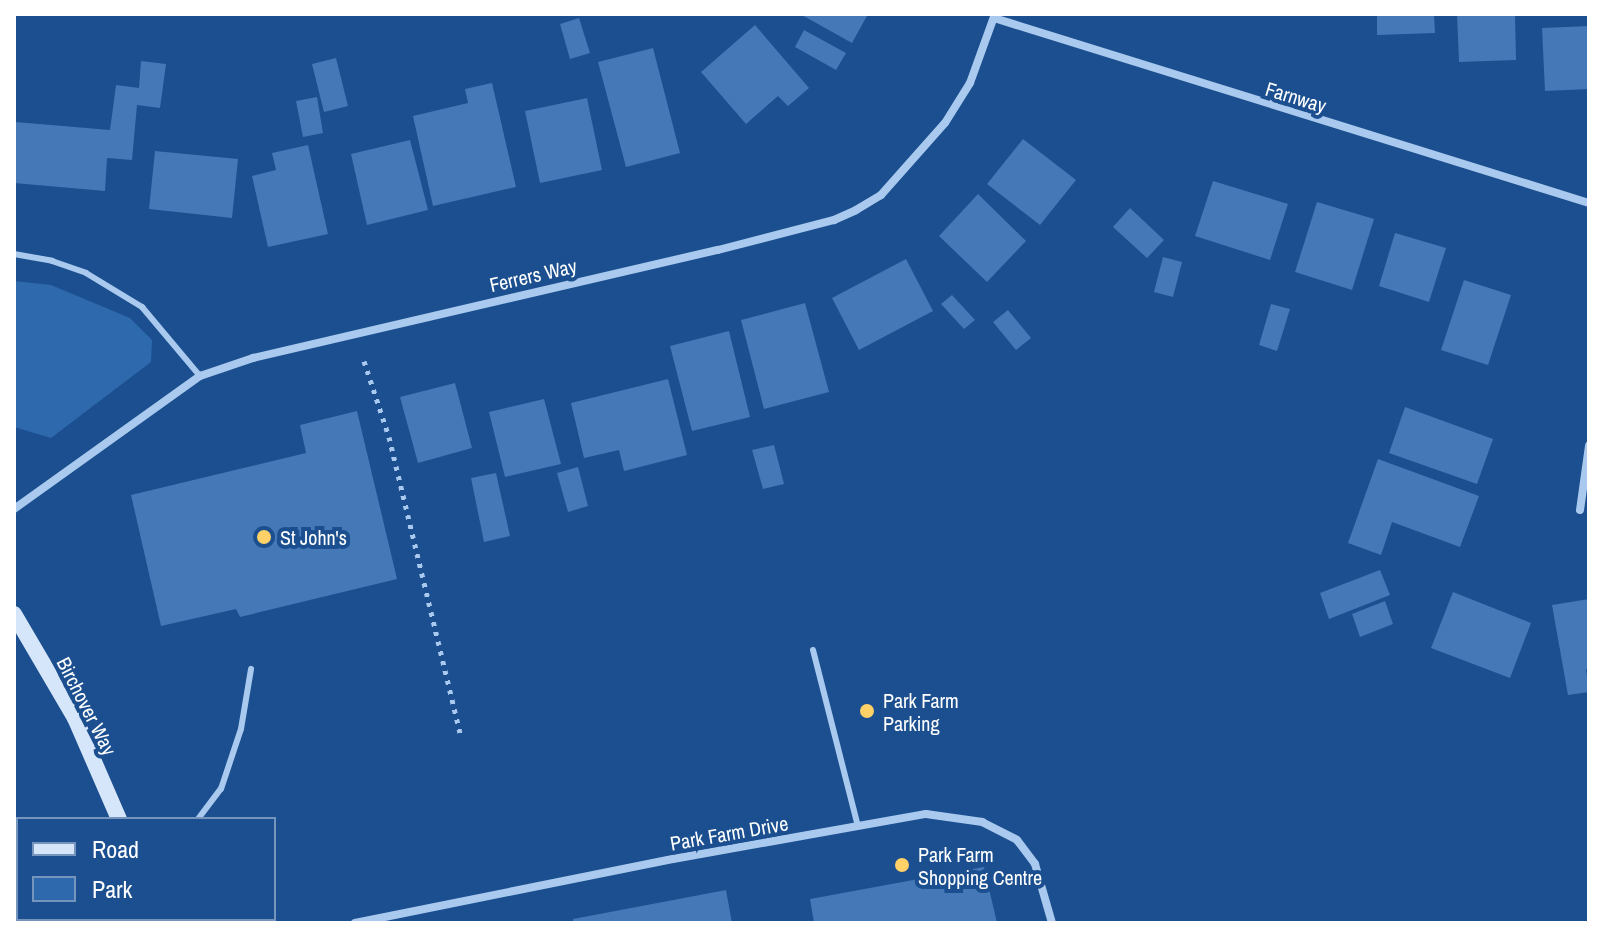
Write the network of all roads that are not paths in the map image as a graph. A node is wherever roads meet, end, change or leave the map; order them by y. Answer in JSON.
{"nodes":[{"id":1,"x":995,"y":16,"type":"edge"},
{"id":2,"x":1589,"y":203,"type":"edge"},
{"id":3,"x":14,"y":254,"type":"edge"},
{"id":4,"x":200,"y":376,"type":"junction"},
{"id":5,"x":1589,"y":446,"type":"edge"},
{"id":6,"x":14,"y":509,"type":"edge"},
{"id":7,"x":1580,"y":510,"type":"dead end"},
{"id":8,"x":14,"y":614,"type":"edge"},
{"id":9,"x":813,"y":650,"type":"dead end"},
{"id":10,"x":251,"y":669,"type":"dead end"},
{"id":11,"x":118,"y":817,"type":"edge"},
{"id":12,"x":200,"y":817,"type":"edge"},
{"id":13,"x":858,"y":826,"type":"junction"},
{"id":14,"x":355,"y":923,"type":"edge"},
{"id":15,"x":1052,"y":923,"type":"edge"}],
"edges":[{"from":1,"to":2,"type":"street","name":"Farnway"},
{"from":1,"to":4,"type":"street","name":"Ferrers Way"},
{"from":3,"to":4,"type":"lane"},
{"from":4,"to":6,"type":"street","name":"Ferrers Way"},
{"from":5,"to":7,"type":"street"},
{"from":8,"to":11,"type":"street","name":"Birchover Way"},
{"from":9,"to":13,"type":"lane"},
{"from":10,"to":12,"type":"lane"},
{"from":13,"to":14,"type":"street","name":"Park Farm Drive"},
{"from":13,"to":15,"type":"street","name":"Park Farm Drive"}]}
